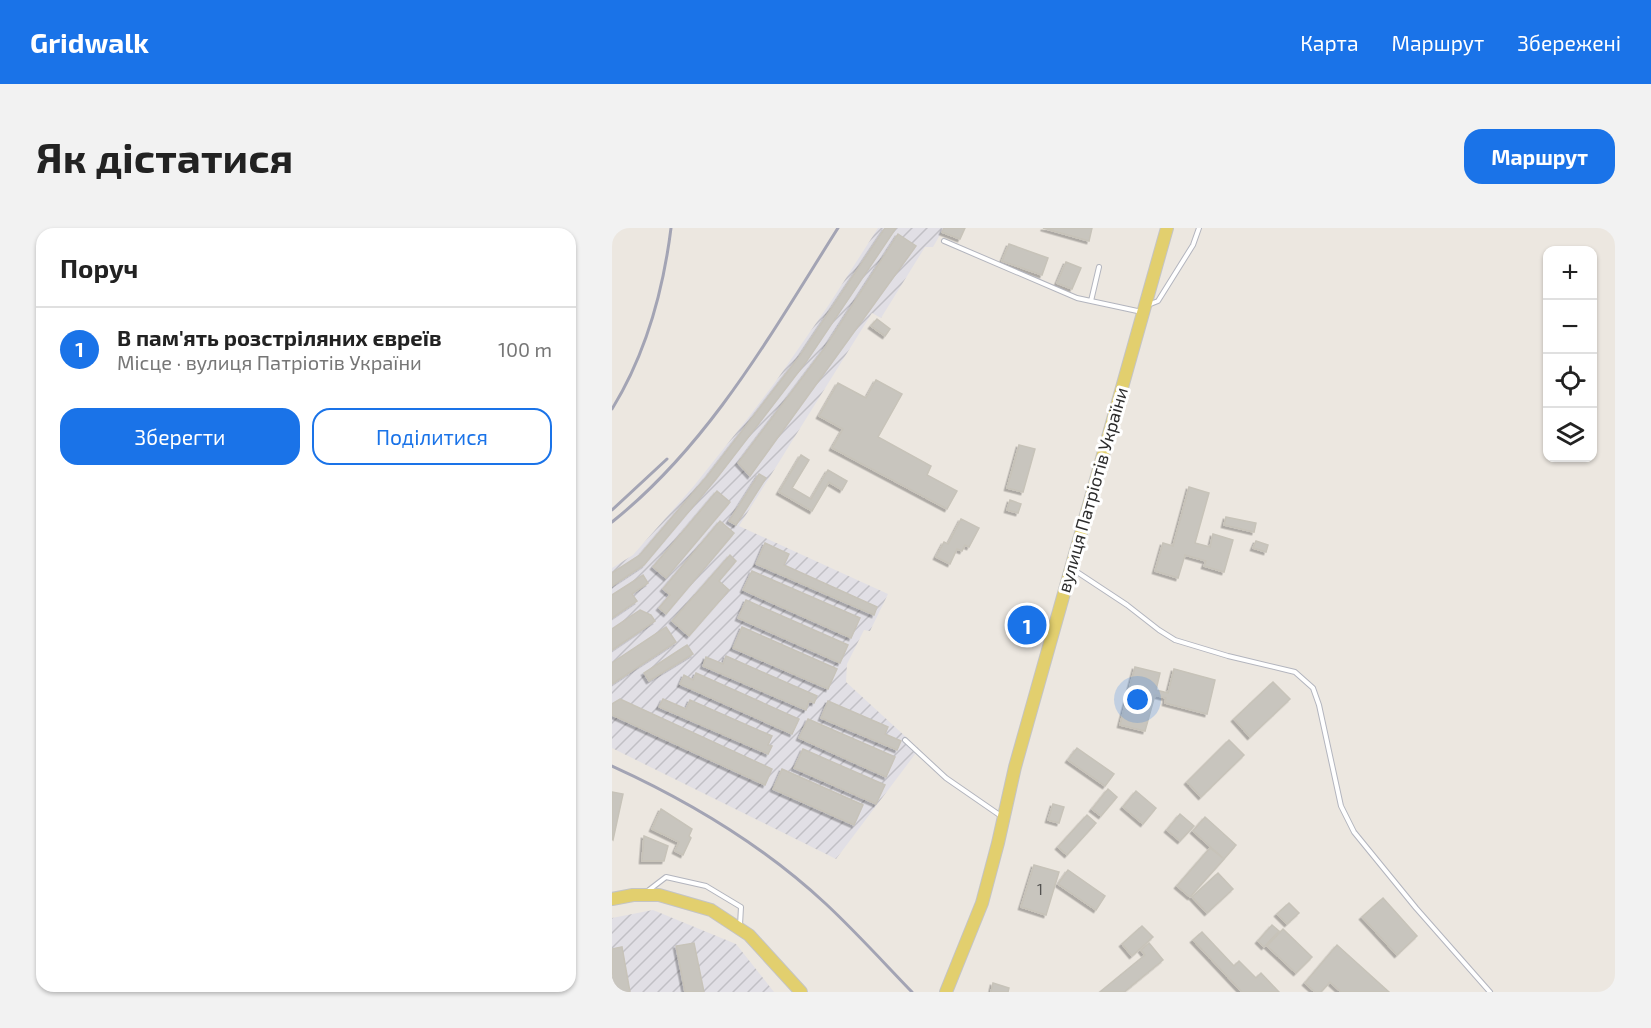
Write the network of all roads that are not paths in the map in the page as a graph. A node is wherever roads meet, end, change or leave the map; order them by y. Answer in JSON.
{"nodes":[{"id":1,"x":1167,"y":228,"type":"edge"},
{"id":2,"x":1199,"y":228,"type":"edge"},
{"id":3,"x":944,"y":241,"type":"dead end"},
{"id":4,"x":1099,"y":267,"type":"dead end"},
{"id":5,"x":1091,"y":301,"type":"junction"},
{"id":6,"x":1144,"y":309,"type":"junction"},
{"id":7,"x":1071,"y":567,"type":"junction"},
{"id":8,"x":905,"y":740,"type":"dead end"},
{"id":9,"x":1004,"y":818,"type":"junction"},
{"id":10,"x":642,"y":895,"type":"junction"},
{"id":11,"x":612,"y":899,"type":"edge"},
{"id":12,"x":740,"y":929,"type":"junction"},
{"id":13,"x":801,"y":992,"type":"edge"},
{"id":14,"x":946,"y":992,"type":"edge"},
{"id":15,"x":1490,"y":992,"type":"edge"}],
"edges":[{"from":1,"to":6,"type":"main road","name":"вулиця Патріотів України"},
{"from":2,"to":6,"type":"lane"},
{"from":3,"to":5,"type":"lane"},
{"from":4,"to":5,"type":"lane"},
{"from":5,"to":6,"type":"lane"},
{"from":6,"to":7,"type":"main road","name":"вулиця Патріотів України"},
{"from":7,"to":9,"type":"main road","name":"вулиця Патріотів України"},
{"from":7,"to":15,"type":"lane"},
{"from":8,"to":9,"type":"lane"},
{"from":9,"to":14,"type":"main road","name":"вулиця Патріотів України"},
{"from":10,"to":11,"type":"main road"},
{"from":10,"to":12,"type":"main road"},
{"from":10,"to":12,"type":"lane"},
{"from":12,"to":13,"type":"main road"}]}
